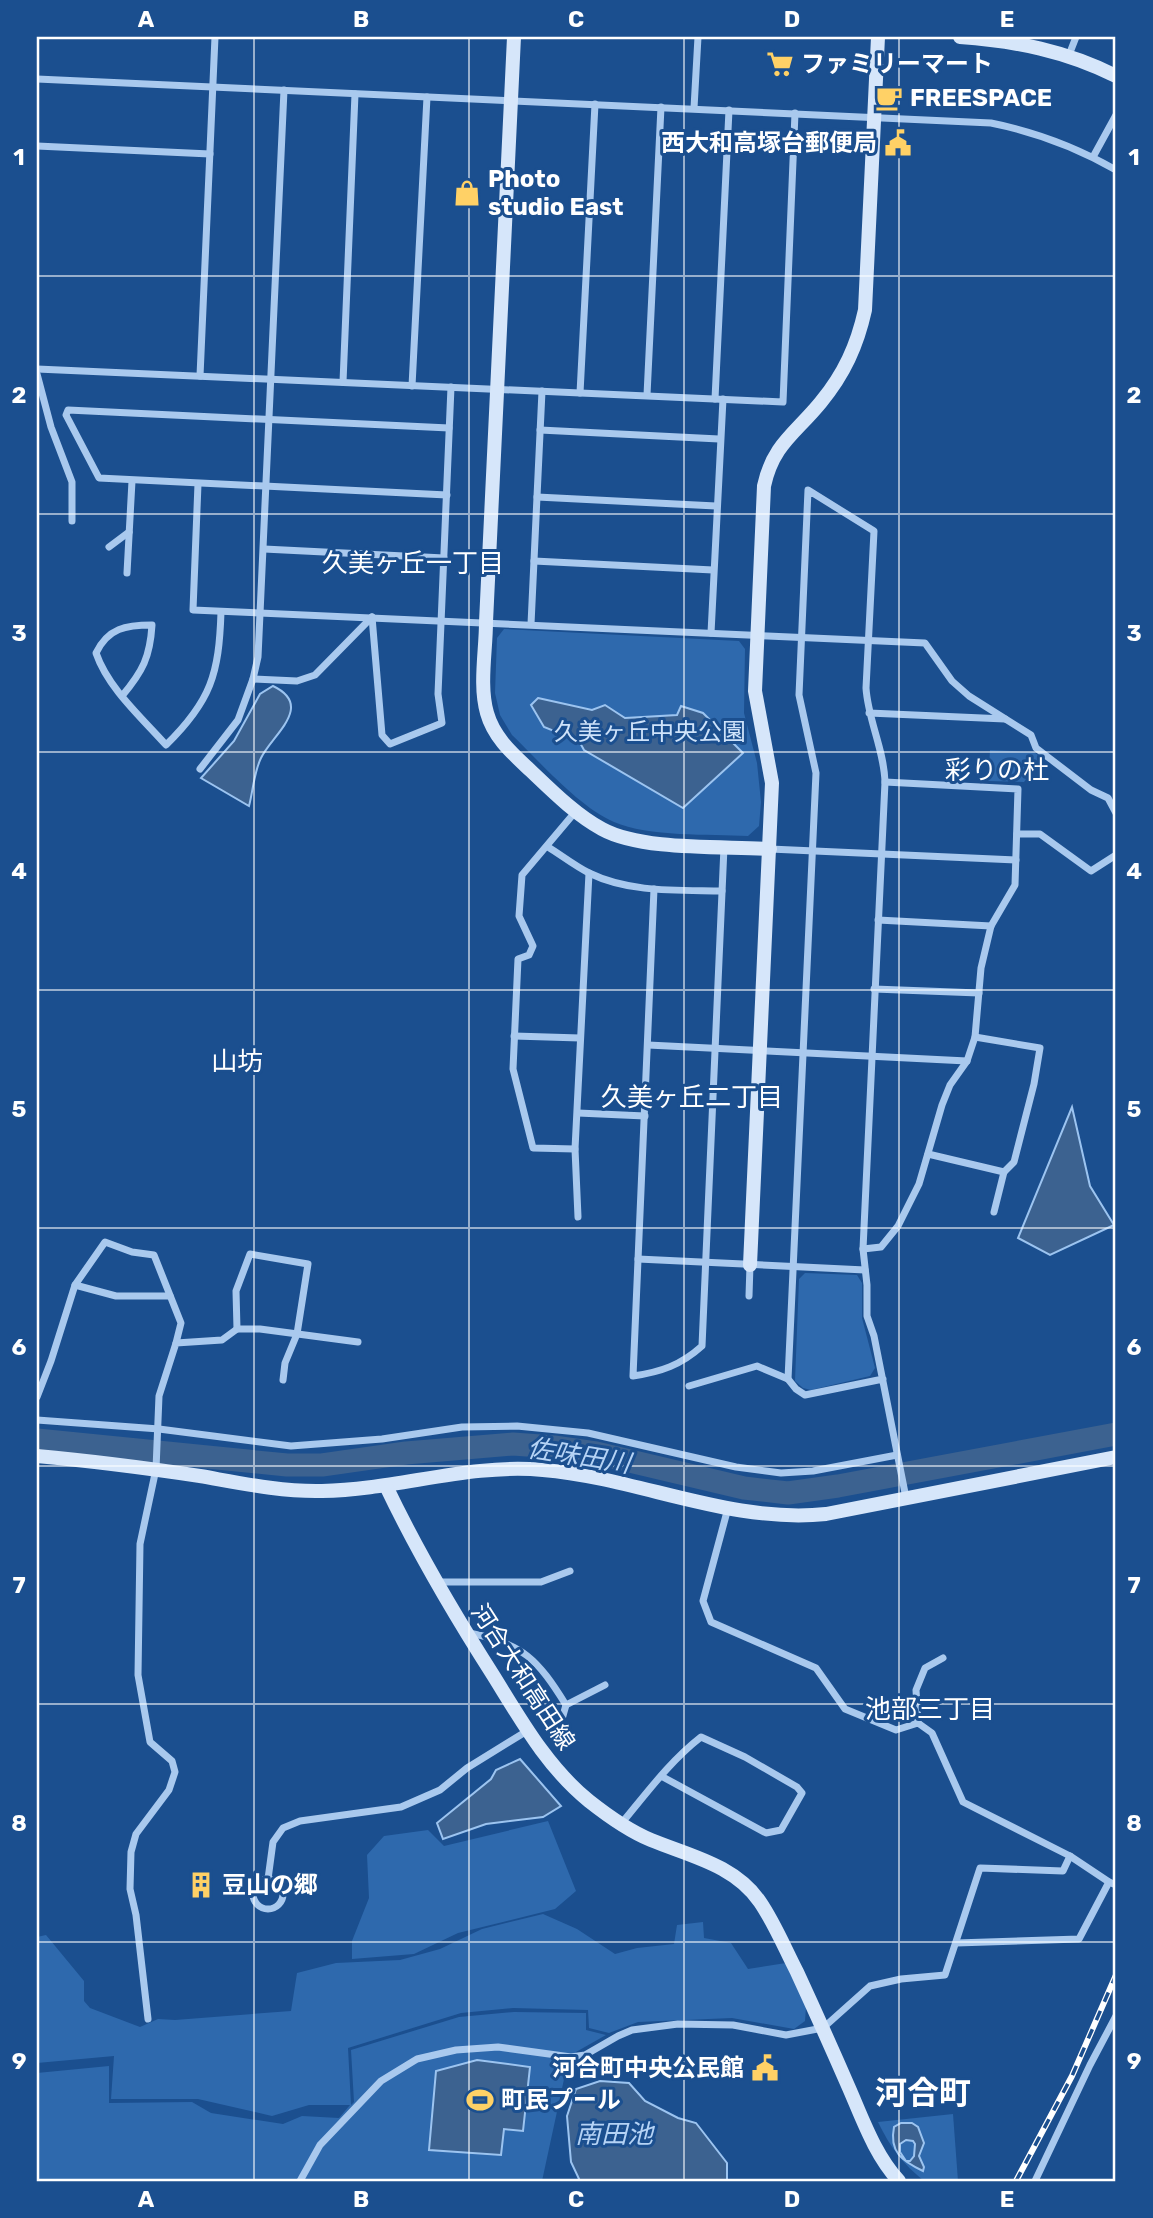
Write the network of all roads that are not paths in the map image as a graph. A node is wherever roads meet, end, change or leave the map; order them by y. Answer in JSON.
{"nodes":[{"id":1,"x":215,"y":37,"type":"edge"},
{"id":2,"x":514,"y":37,"type":"edge"},
{"id":3,"x":698,"y":37,"type":"edge"},
{"id":4,"x":878,"y":37,"type":"edge"},
{"id":5,"x":960,"y":37,"type":"edge"},
{"id":6,"x":1076,"y":37,"type":"edge"},
{"id":7,"x":1069,"y":55,"type":"junction"},
{"id":8,"x":1116,"y":76,"type":"edge"},
{"id":9,"x":37,"y":79,"type":"edge"},
{"id":10,"x":213,"y":86,"type":"junction"},
{"id":11,"x":284,"y":90,"type":"junction"},
{"id":12,"x":355,"y":94,"type":"junction"},
{"id":13,"x":427,"y":97,"type":"junction"},
{"id":14,"x":510,"y":100,"type":"junction"},
{"id":15,"x":595,"y":104,"type":"junction"},
{"id":16,"x":661,"y":107,"type":"junction"},
{"id":17,"x":694,"y":108,"type":"junction"},
{"id":18,"x":729,"y":110,"type":"junction"},
{"id":19,"x":795,"y":113,"type":"junction"},
{"id":20,"x":874,"y":116,"type":"junction"},
{"id":21,"x":1116,"y":116,"type":"edge"},
{"id":22,"x":37,"y":146,"type":"edge"},
{"id":23,"x":210,"y":153,"type":"junction"},
{"id":24,"x":1093,"y":157,"type":"junction"},
{"id":25,"x":1116,"y":170,"type":"edge"},
{"id":26,"x":37,"y":372,"type":"edge"},
{"id":27,"x":200,"y":376,"type":"junction"},
{"id":28,"x":271,"y":380,"type":"junction"},
{"id":29,"x":343,"y":382,"type":"junction"},
{"id":30,"x":412,"y":386,"type":"junction"},
{"id":31,"x":451,"y":387,"type":"junction"},
{"id":32,"x":497,"y":390,"type":"junction"},
{"id":33,"x":542,"y":391,"type":"junction"},
{"id":34,"x":580,"y":393,"type":"junction"},
{"id":35,"x":647,"y":395,"type":"junction"},
{"id":36,"x":719,"y":399,"type":"junction"},
{"id":37,"x":269,"y":419,"type":"junction"},
{"id":38,"x":450,"y":428,"type":"junction"},
{"id":39,"x":540,"y":430,"type":"junction"},
{"id":40,"x":719,"y":439,"type":"junction"},
{"id":41,"x":132,"y":481,"type":"junction"},
{"id":42,"x":198,"y":484,"type":"junction"},
{"id":43,"x":266,"y":486,"type":"junction"},
{"id":44,"x":447,"y":495,"type":"junction"},
{"id":45,"x":537,"y":496,"type":"junction"},
{"id":46,"x":716,"y":506,"type":"junction"},
{"id":47,"x":72,"y":521,"type":"dead end"},
{"id":48,"x":129,"y":532,"type":"junction"},
{"id":49,"x":109,"y":547,"type":"dead end"},
{"id":50,"x":264,"y":549,"type":"junction"},
{"id":51,"x":444,"y":558,"type":"junction"},
{"id":52,"x":534,"y":561,"type":"junction"},
{"id":53,"x":713,"y":570,"type":"junction"},
{"id":54,"x":127,"y":573,"type":"dead end"},
{"id":55,"x":220,"y":612,"type":"junction"},
{"id":56,"x":260,"y":612,"type":"junction"},
{"id":57,"x":372,"y":617,"type":"junction"},
{"id":58,"x":441,"y":620,"type":"junction"},
{"id":59,"x":486,"y":622,"type":"junction"},
{"id":60,"x":531,"y":624,"type":"junction"},
{"id":61,"x":711,"y":634,"type":"junction"},
{"id":62,"x":757,"y":635,"type":"junction"},
{"id":63,"x":801,"y":637,"type":"junction"},
{"id":64,"x":868,"y":639,"type":"junction"},
{"id":65,"x":253,"y":679,"type":"junction"},
{"id":66,"x":122,"y":696,"type":"junction"},
{"id":67,"x":869,"y":713,"type":"junction"},
{"id":68,"x":1006,"y":719,"type":"junction"},
{"id":69,"x":200,"y":769,"type":"dead end"},
{"id":70,"x":885,"y":782,"type":"junction"},
{"id":71,"x":577,"y":811,"type":"junction"},
{"id":72,"x":1116,"y":813,"type":"edge"},
{"id":73,"x":1017,"y":834,"type":"junction"},
{"id":74,"x":548,"y":846,"type":"junction"},
{"id":75,"x":724,"y":847,"type":"junction"},
{"id":76,"x":770,"y":849,"type":"junction"},
{"id":77,"x":813,"y":850,"type":"junction"},
{"id":78,"x":881,"y":853,"type":"junction"},
{"id":79,"x":1116,"y":855,"type":"edge"},
{"id":80,"x":1016,"y":860,"type":"junction"},
{"id":81,"x":589,"y":873,"type":"junction"},
{"id":82,"x":654,"y":890,"type":"junction"},
{"id":83,"x":722,"y":891,"type":"junction"},
{"id":84,"x":878,"y":920,"type":"junction"},
{"id":85,"x":991,"y":926,"type":"junction"},
{"id":86,"x":874,"y":989,"type":"junction"},
{"id":87,"x":979,"y":993,"type":"junction"},
{"id":88,"x":514,"y":1036,"type":"junction"},
{"id":89,"x":975,"y":1037,"type":"junction"},
{"id":90,"x":580,"y":1038,"type":"junction"},
{"id":91,"x":648,"y":1045,"type":"junction"},
{"id":92,"x":715,"y":1048,"type":"junction"},
{"id":93,"x":760,"y":1051,"type":"junction"},
{"id":94,"x":804,"y":1052,"type":"junction"},
{"id":95,"x":872,"y":1056,"type":"junction"},
{"id":96,"x":967,"y":1061,"type":"junction"},
{"id":97,"x":578,"y":1113,"type":"junction"},
{"id":98,"x":645,"y":1116,"type":"junction"},
{"id":99,"x":575,"y":1149,"type":"junction"},
{"id":100,"x":928,"y":1154,"type":"junction"},
{"id":101,"x":1004,"y":1172,"type":"junction"},
{"id":102,"x":994,"y":1212,"type":"dead end"},
{"id":103,"x":578,"y":1217,"type":"dead end"},
{"id":104,"x":863,"y":1249,"type":"junction"},
{"id":105,"x":638,"y":1259,"type":"junction"},
{"id":106,"x":706,"y":1263,"type":"junction"},
{"id":107,"x":750,"y":1265,"type":"junction"},
{"id":108,"x":794,"y":1267,"type":"junction"},
{"id":109,"x":864,"y":1270,"type":"junction"},
{"id":110,"x":75,"y":1285,"type":"junction"},
{"id":111,"x":170,"y":1296,"type":"junction"},
{"id":112,"x":748,"y":1296,"type":"dead end"},
{"id":113,"x":237,"y":1329,"type":"junction"},
{"id":114,"x":297,"y":1334,"type":"junction"},
{"id":115,"x":358,"y":1342,"type":"dead end"},
{"id":116,"x":176,"y":1343,"type":"junction"},
{"id":117,"x":788,"y":1379,"type":"junction"},
{"id":118,"x":883,"y":1379,"type":"junction"},
{"id":119,"x":283,"y":1380,"type":"dead end"},
{"id":120,"x":689,"y":1386,"type":"dead end"},
{"id":121,"x":37,"y":1397,"type":"edge"},
{"id":122,"x":37,"y":1420,"type":"edge"},
{"id":123,"x":159,"y":1429,"type":"junction"},
{"id":124,"x":897,"y":1455,"type":"junction"},
{"id":125,"x":37,"y":1456,"type":"edge"},
{"id":126,"x":1116,"y":1457,"type":"edge"},
{"id":127,"x":156,"y":1469,"type":"junction"},
{"id":128,"x":386,"y":1486,"type":"junction"},
{"id":129,"x":906,"y":1498,"type":"junction"},
{"id":130,"x":729,"y":1507,"type":"junction"},
{"id":131,"x":570,"y":1571,"type":"dead end"},
{"id":132,"x":437,"y":1582,"type":"junction"},
{"id":133,"x":466,"y":1632,"type":"junction"},
{"id":134,"x":943,"y":1658,"type":"dead end"},
{"id":135,"x":605,"y":1685,"type":"dead end"},
{"id":136,"x":566,"y":1705,"type":"junction"},
{"id":137,"x":918,"y":1723,"type":"junction"},
{"id":138,"x":560,"y":1726,"type":"dead end"},
{"id":139,"x":527,"y":1731,"type":"junction"},
{"id":140,"x":661,"y":1776,"type":"junction"},
{"id":141,"x":621,"y":1825,"type":"junction"},
{"id":142,"x":1070,"y":1856,"type":"junction"},
{"id":143,"x":268,"y":1879,"type":"junction"},
{"id":144,"x":1112,"y":1884,"type":"edge"},
{"id":145,"x":956,"y":1943,"type":"junction"},
{"id":146,"x":1116,"y":2016,"type":"edge"},
{"id":147,"x":148,"y":2019,"type":"dead end"},
{"id":148,"x":823,"y":2028,"type":"junction"},
{"id":149,"x":300,"y":2181,"type":"edge"},
{"id":150,"x":899,"y":2181,"type":"edge"},
{"id":151,"x":1035,"y":2181,"type":"edge"}],
"edges":[{"from":1,"to":10,"type":"street"},
{"from":2,"to":14,"type":"street"},
{"from":3,"to":17,"type":"street"},
{"from":4,"to":20,"type":"street"},
{"from":5,"to":7,"type":"street"},
{"from":6,"to":7,"type":"street"},
{"from":7,"to":8,"type":"street"},
{"from":9,"to":10,"type":"street"},
{"from":10,"to":11,"type":"street"},
{"from":10,"to":23,"type":"street"},
{"from":11,"to":12,"type":"street"},
{"from":11,"to":28,"type":"street"},
{"from":12,"to":13,"type":"street"},
{"from":12,"to":29,"type":"street"},
{"from":13,"to":14,"type":"street"},
{"from":13,"to":30,"type":"street"},
{"from":14,"to":15,"type":"street"},
{"from":14,"to":32,"type":"street"},
{"from":15,"to":16,"type":"street"},
{"from":15,"to":34,"type":"street"},
{"from":16,"to":17,"type":"street"},
{"from":16,"to":35,"type":"street"},
{"from":17,"to":18,"type":"street"},
{"from":18,"to":19,"type":"street"},
{"from":18,"to":36,"type":"street"},
{"from":19,"to":20,"type":"street"},
{"from":19,"to":36,"type":"street"},
{"from":20,"to":24,"type":"street"},
{"from":20,"to":62,"type":"street"},
{"from":21,"to":24,"type":"street"},
{"from":22,"to":23,"type":"street"},
{"from":23,"to":27,"type":"street"},
{"from":24,"to":25,"type":"street"},
{"from":26,"to":27,"type":"street"},
{"from":26,"to":47,"type":"street"},
{"from":27,"to":28,"type":"street"},
{"from":28,"to":29,"type":"street"},
{"from":28,"to":37,"type":"street"},
{"from":29,"to":30,"type":"street"},
{"from":30,"to":31,"type":"street"},
{"from":31,"to":32,"type":"street"},
{"from":31,"to":38,"type":"street"},
{"from":32,"to":33,"type":"street"},
{"from":32,"to":59,"type":"street"},
{"from":33,"to":34,"type":"street"},
{"from":33,"to":39,"type":"street"},
{"from":34,"to":35,"type":"street"},
{"from":35,"to":36,"type":"street"},
{"from":36,"to":40,"type":"street"},
{"from":37,"to":38,"type":"street"},
{"from":37,"to":41,"type":"street"},
{"from":37,"to":43,"type":"street"},
{"from":38,"to":44,"type":"street"},
{"from":39,"to":40,"type":"street"},
{"from":39,"to":45,"type":"street"},
{"from":40,"to":46,"type":"street"},
{"from":41,"to":42,"type":"street"},
{"from":41,"to":48,"type":"street"},
{"from":42,"to":43,"type":"street"},
{"from":42,"to":55,"type":"street"},
{"from":43,"to":44,"type":"street"},
{"from":43,"to":50,"type":"street"},
{"from":44,"to":51,"type":"street"},
{"from":45,"to":46,"type":"street"},
{"from":45,"to":52,"type":"street"},
{"from":46,"to":53,"type":"street"},
{"from":48,"to":49,"type":"street"},
{"from":48,"to":54,"type":"street"},
{"from":50,"to":51,"type":"street"},
{"from":50,"to":56,"type":"street"},
{"from":51,"to":58,"type":"street"},
{"from":52,"to":53,"type":"street"},
{"from":52,"to":60,"type":"street"},
{"from":53,"to":61,"type":"street"},
{"from":55,"to":56,"type":"street"},
{"from":55,"to":66,"type":"street"},
{"from":56,"to":57,"type":"street"},
{"from":56,"to":65,"type":"street"},
{"from":57,"to":58,"type":"street"},
{"from":57,"to":58,"type":"street"},
{"from":57,"to":65,"type":"street"},
{"from":58,"to":59,"type":"street"},
{"from":59,"to":60,"type":"street"},
{"from":59,"to":71,"type":"street"},
{"from":60,"to":61,"type":"street"},
{"from":61,"to":62,"type":"street"},
{"from":62,"to":63,"type":"street"},
{"from":62,"to":76,"type":"street"},
{"from":63,"to":64,"type":"street"},
{"from":63,"to":64,"type":"street"},
{"from":63,"to":77,"type":"street"},
{"from":64,"to":67,"type":"street"},
{"from":64,"to":68,"type":"street"},
{"from":65,"to":69,"type":"street"},
{"from":66,"to":66,"type":"street"},
{"from":67,"to":68,"type":"street"},
{"from":67,"to":70,"type":"street"},
{"from":68,"to":72,"type":"street"},
{"from":70,"to":73,"type":"street"},
{"from":70,"to":78,"type":"street"},
{"from":71,"to":74,"type":"street"},
{"from":71,"to":75,"type":"street"},
{"from":73,"to":79,"type":"street"},
{"from":73,"to":80,"type":"street"},
{"from":74,"to":81,"type":"street"},
{"from":74,"to":88,"type":"street"},
{"from":75,"to":76,"type":"street"},
{"from":75,"to":83,"type":"street"},
{"from":76,"to":77,"type":"street"},
{"from":76,"to":93,"type":"street"},
{"from":77,"to":78,"type":"street"},
{"from":77,"to":94,"type":"street"},
{"from":78,"to":80,"type":"street"},
{"from":78,"to":84,"type":"street"},
{"from":80,"to":85,"type":"street"},
{"from":81,"to":82,"type":"street"},
{"from":81,"to":90,"type":"street"},
{"from":82,"to":83,"type":"street"},
{"from":82,"to":91,"type":"street"},
{"from":83,"to":92,"type":"street"},
{"from":84,"to":85,"type":"street"},
{"from":84,"to":86,"type":"street"},
{"from":85,"to":87,"type":"street"},
{"from":86,"to":87,"type":"street"},
{"from":86,"to":95,"type":"street"},
{"from":87,"to":89,"type":"street"},
{"from":88,"to":90,"type":"street"},
{"from":88,"to":99,"type":"street"},
{"from":89,"to":96,"type":"street"},
{"from":89,"to":101,"type":"street"},
{"from":90,"to":97,"type":"street"},
{"from":91,"to":92,"type":"street"},
{"from":91,"to":98,"type":"street"},
{"from":92,"to":93,"type":"street"},
{"from":92,"to":106,"type":"street"},
{"from":93,"to":94,"type":"street"},
{"from":93,"to":107,"type":"street"},
{"from":94,"to":95,"type":"street"},
{"from":94,"to":108,"type":"street"},
{"from":95,"to":96,"type":"street"},
{"from":95,"to":104,"type":"street"},
{"from":96,"to":100,"type":"street"},
{"from":97,"to":98,"type":"street"},
{"from":97,"to":99,"type":"street"},
{"from":98,"to":105,"type":"street"},
{"from":99,"to":103,"type":"street"},
{"from":100,"to":101,"type":"street"},
{"from":100,"to":104,"type":"street"},
{"from":101,"to":102,"type":"street"},
{"from":104,"to":109,"type":"street"},
{"from":105,"to":106,"type":"street"},
{"from":105,"to":106,"type":"street"},
{"from":106,"to":107,"type":"street"},
{"from":107,"to":108,"type":"street"},
{"from":107,"to":112,"type":"street"},
{"from":108,"to":109,"type":"street"},
{"from":108,"to":117,"type":"street"},
{"from":109,"to":118,"type":"street"},
{"from":110,"to":111,"type":"street"},
{"from":110,"to":111,"type":"street"},
{"from":110,"to":121,"type":"street"},
{"from":111,"to":116,"type":"street"},
{"from":113,"to":114,"type":"street"},
{"from":113,"to":114,"type":"street"},
{"from":113,"to":116,"type":"street"},
{"from":114,"to":115,"type":"street"},
{"from":114,"to":119,"type":"street"},
{"from":116,"to":123,"type":"street"},
{"from":117,"to":118,"type":"street"},
{"from":117,"to":120,"type":"street"},
{"from":118,"to":124,"type":"street"},
{"from":122,"to":123,"type":"street"},
{"from":123,"to":124,"type":"street"},
{"from":123,"to":127,"type":"street"},
{"from":124,"to":129,"type":"street"},
{"from":125,"to":127,"type":"street"},
{"from":126,"to":129,"type":"street"},
{"from":127,"to":128,"type":"street"},
{"from":127,"to":147,"type":"street"},
{"from":128,"to":130,"type":"street"},
{"from":128,"to":132,"type":"street","name":"河合大和高田線"},
{"from":129,"to":130,"type":"street"},
{"from":130,"to":137,"type":"street"},
{"from":131,"to":132,"type":"street"},
{"from":132,"to":133,"type":"street","name":"河合大和高田線"},
{"from":133,"to":136,"type":"street"},
{"from":133,"to":139,"type":"street","name":"河合大和高田線"},
{"from":134,"to":137,"type":"street"},
{"from":135,"to":136,"type":"street"},
{"from":136,"to":138,"type":"street"},
{"from":137,"to":142,"type":"street"},
{"from":139,"to":141,"type":"street","name":"河合大和高田線"},
{"from":139,"to":143,"type":"street"},
{"from":140,"to":140,"type":"street"},
{"from":140,"to":141,"type":"street"},
{"from":141,"to":148,"type":"street","name":"河合大和高田線"},
{"from":142,"to":144,"type":"street"},
{"from":142,"to":145,"type":"street"},
{"from":143,"to":143,"type":"street"},
{"from":144,"to":145,"type":"street"},
{"from":145,"to":148,"type":"street"},
{"from":146,"to":151,"type":"street"},
{"from":148,"to":149,"type":"street"},
{"from":148,"to":150,"type":"street","name":"河合大和高田線"}]}
